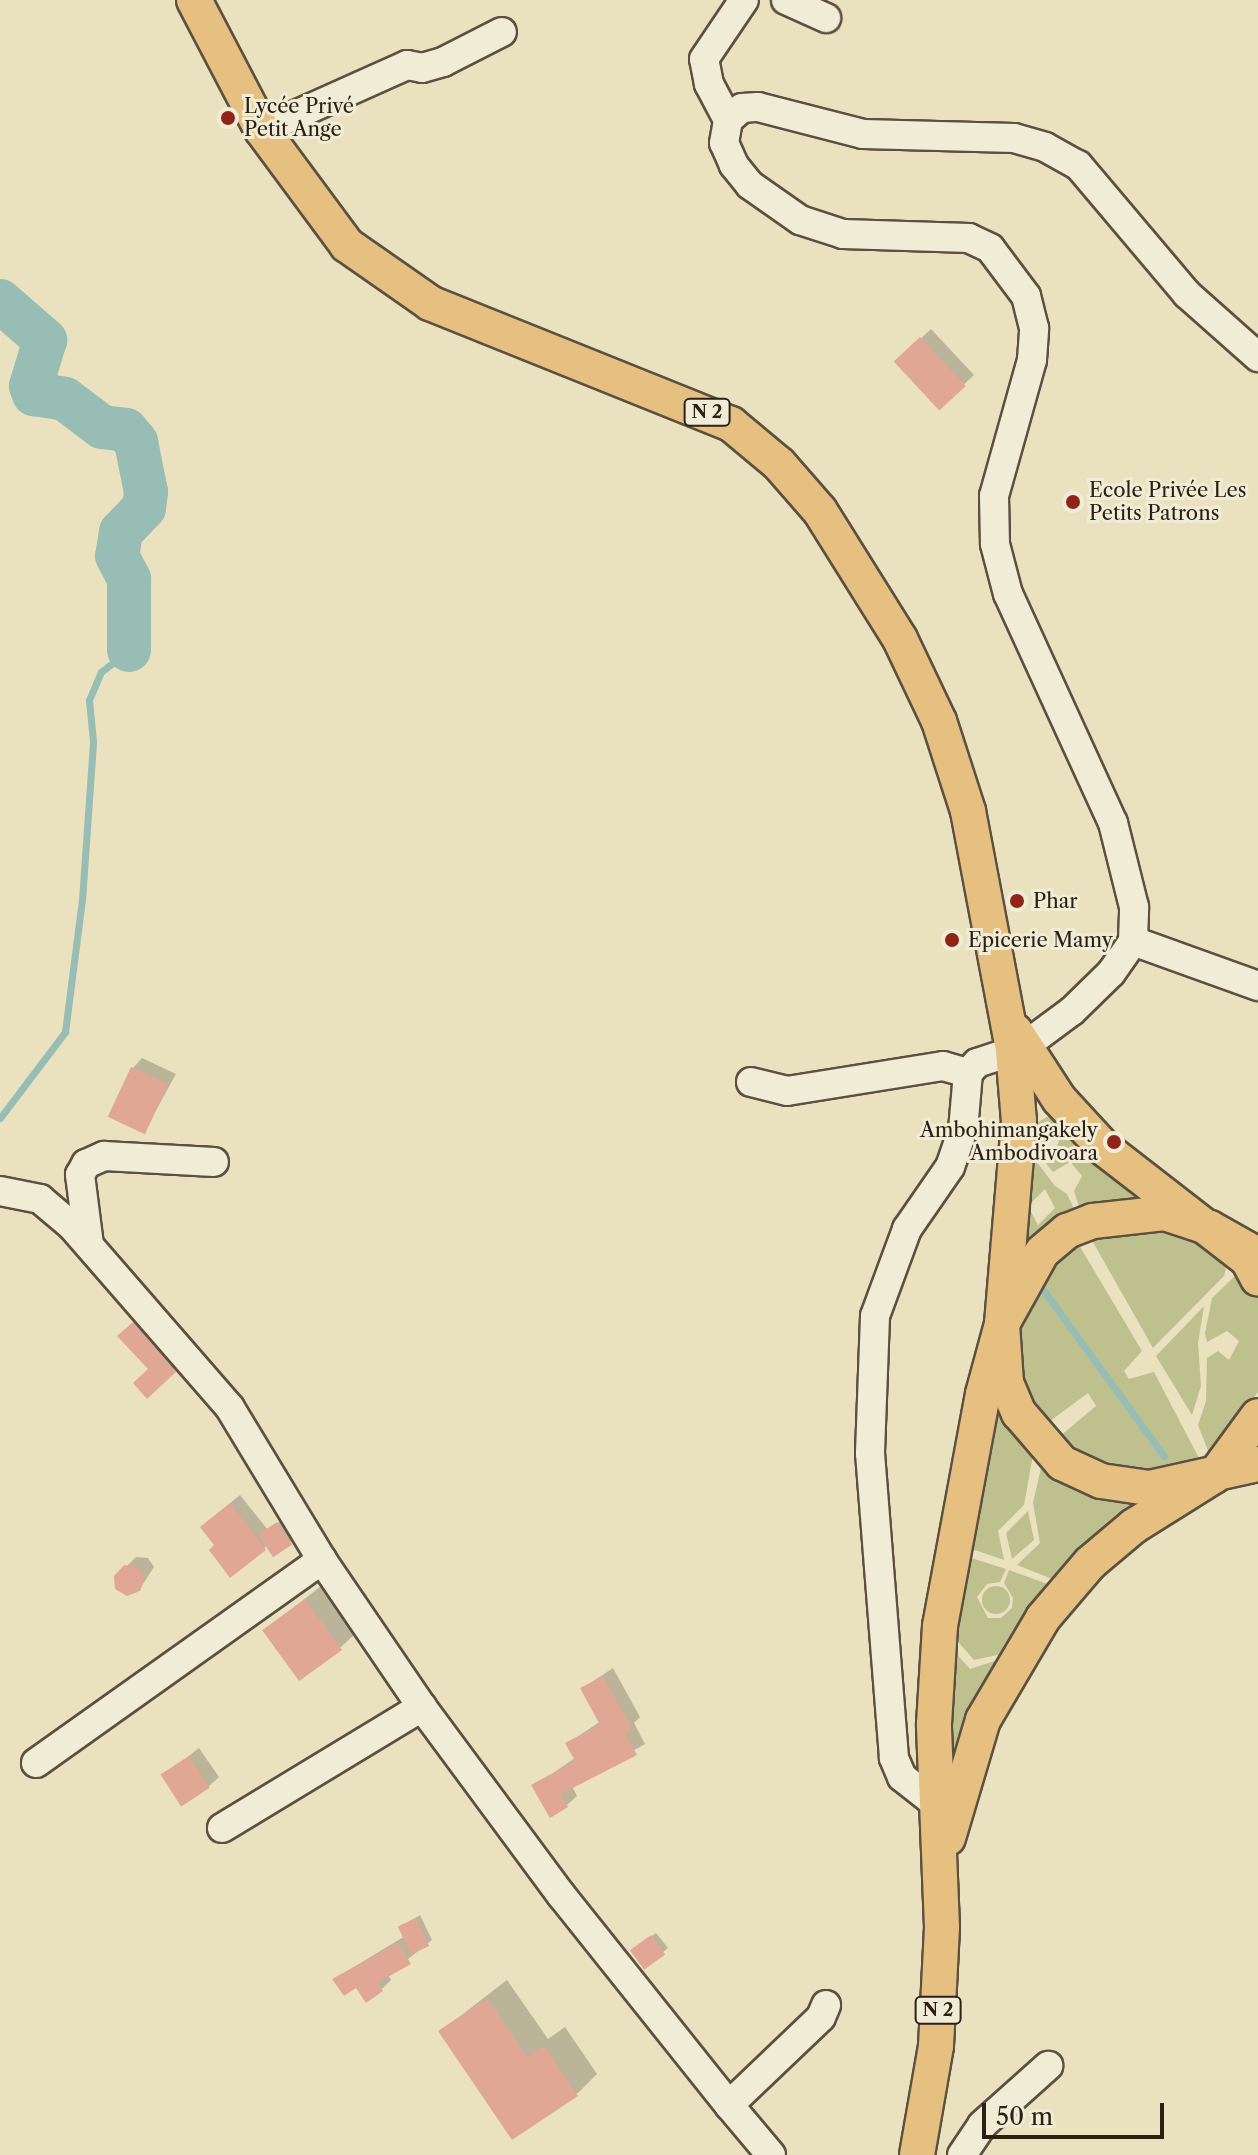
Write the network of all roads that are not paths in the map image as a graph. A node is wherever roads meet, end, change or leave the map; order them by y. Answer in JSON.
{"nodes":[{"id":1,"x":194,"y":0,"type":"edge"},
{"id":2,"x":744,"y":0,"type":"edge"},
{"id":3,"x":786,"y":0,"type":"edge"},
{"id":4,"x":826,"y":18,"type":"dead end"},
{"id":5,"x":502,"y":32,"type":"dead end"},
{"id":6,"x":728,"y":120,"type":"junction"},
{"id":7,"x":262,"y":130,"type":"junction"},
{"id":8,"x":1258,"y":357,"type":"edge"},
{"id":9,"x":1133,"y":941,"type":"junction"},
{"id":10,"x":1258,"y":986,"type":"edge"},
{"id":11,"x":1018,"y":1049,"type":"junction"},
{"id":12,"x":968,"y":1073,"type":"junction"},
{"id":13,"x":751,"y":1082,"type":"dead end"},
{"id":14,"x":214,"y":1162,"type":"dead end"},
{"id":15,"x":0,"y":1191,"type":"edge"},
{"id":16,"x":1210,"y":1228,"type":"junction"},
{"id":17,"x":89,"y":1245,"type":"junction"},
{"id":18,"x":1258,"y":1255,"type":"edge"},
{"id":19,"x":1258,"y":1279,"type":"edge"},
{"id":20,"x":1002,"y":1324,"type":"junction"},
{"id":21,"x":1258,"y":1416,"type":"edge"},
{"id":22,"x":1258,"y":1464,"type":"edge"},
{"id":23,"x":1214,"y":1476,"type":"junction"},
{"id":24,"x":322,"y":1560,"type":"junction"},
{"id":25,"x":422,"y":1707,"type":"junction"},
{"id":26,"x":36,"y":1763,"type":"dead end"},
{"id":27,"x":935,"y":1803,"type":"junction"},
{"id":28,"x":222,"y":1828,"type":"dead end"},
{"id":29,"x":942,"y":1864,"type":"junction"},
{"id":30,"x":826,"y":2005,"type":"dead end"},
{"id":31,"x":1048,"y":2066,"type":"dead end"},
{"id":32,"x":729,"y":2105,"type":"junction"},
{"id":33,"x":771,"y":2155,"type":"edge"},
{"id":34,"x":917,"y":2155,"type":"edge"},
{"id":35,"x":962,"y":2155,"type":"edge"}],
"edges":[{"from":1,"to":7,"type":"main road","number":"N 2"},
{"from":2,"to":6,"type":"street"},
{"from":3,"to":4,"type":"street"},
{"from":5,"to":7,"type":"street"},
{"from":6,"to":8,"type":"street"},
{"from":6,"to":9,"type":"street"},
{"from":7,"to":11,"type":"main road","number":"N 2"},
{"from":9,"to":10,"type":"street"},
{"from":9,"to":11,"type":"street"},
{"from":11,"to":12,"type":"street"},
{"from":11,"to":16,"type":"main road"},
{"from":11,"to":20,"type":"main road"},
{"from":12,"to":13,"type":"street"},
{"from":12,"to":27,"type":"street"},
{"from":14,"to":17,"type":"street"},
{"from":15,"to":17,"type":"street"},
{"from":16,"to":18,"type":"main road"},
{"from":16,"to":19,"type":"main road"},
{"from":16,"to":20,"type":"main road"},
{"from":17,"to":24,"type":"street"},
{"from":20,"to":23,"type":"main road"},
{"from":20,"to":27,"type":"main road"},
{"from":21,"to":23,"type":"main road"},
{"from":22,"to":23,"type":"main road"},
{"from":23,"to":29,"type":"main road"},
{"from":24,"to":25,"type":"street"},
{"from":24,"to":26,"type":"street"},
{"from":25,"to":28,"type":"street"},
{"from":25,"to":32,"type":"street"},
{"from":27,"to":29,"type":"main road"},
{"from":29,"to":34,"type":"main road","number":"N 2"},
{"from":30,"to":32,"type":"street"},
{"from":31,"to":35,"type":"street"},
{"from":32,"to":33,"type":"street"}]}
